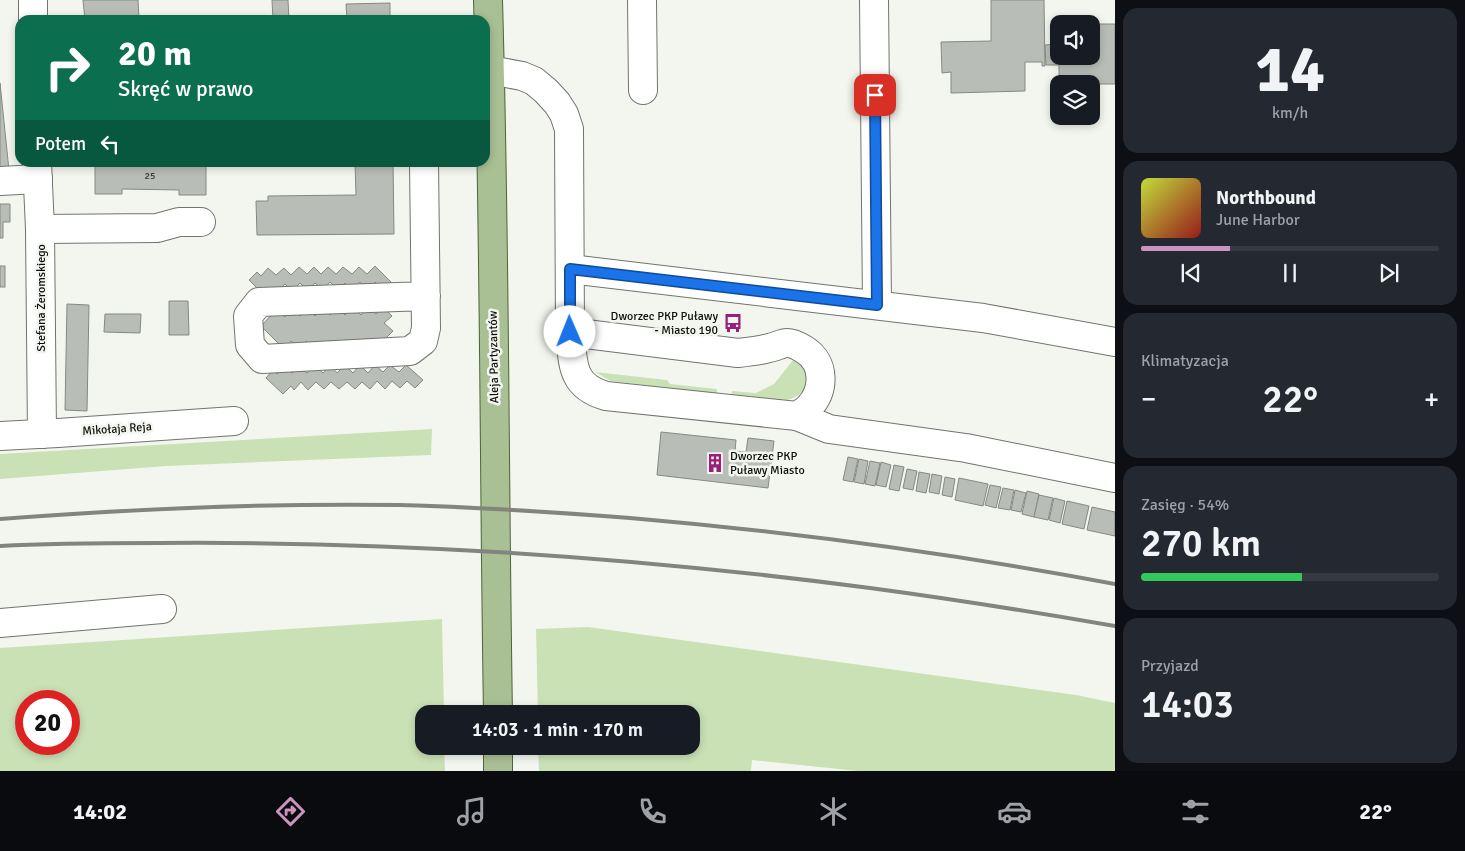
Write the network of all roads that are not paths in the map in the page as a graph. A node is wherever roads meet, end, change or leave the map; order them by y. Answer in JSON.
{"nodes":[{"id":1,"x":33,"y":0,"type":"edge"},
{"id":2,"x":488,"y":0,"type":"edge"},
{"id":3,"x":642,"y":0,"type":"edge"},
{"id":4,"x":874,"y":0,"type":"edge"},
{"id":5,"x":33,"y":15,"type":"edge"},
{"id":6,"x":488,"y":15,"type":"edge"},
{"id":7,"x":490,"y":86,"type":"edge"},
{"id":8,"x":643,"y":90,"type":"dead end"},
{"id":9,"x":490,"y":156,"type":"edge"},
{"id":10,"x":424,"y":167,"type":"edge"},
{"id":11,"x":38,"y":171,"type":"edge"},
{"id":12,"x":0,"y":181,"type":"edge"},
{"id":13,"x":200,"y":222,"type":"dead end"},
{"id":14,"x":40,"y":229,"type":"junction"},
{"id":15,"x":570,"y":269,"type":"junction"},
{"id":16,"x":426,"y":296,"type":"junction"},
{"id":17,"x":877,"y":305,"type":"junction"},
{"id":18,"x":570,"y":332,"type":"junction"},
{"id":19,"x":1115,"y":342,"type":"edge"},
{"id":20,"x":797,"y":416,"type":"junction"},
{"id":21,"x":234,"y":421,"type":"dead end"},
{"id":22,"x":42,"y":434,"type":"junction"},
{"id":23,"x":0,"y":436,"type":"edge"},
{"id":24,"x":1115,"y":478,"type":"edge"},
{"id":25,"x":162,"y":609,"type":"dead end"},
{"id":26,"x":0,"y":623,"type":"edge"},
{"id":27,"x":498,"y":705,"type":"edge"},
{"id":28,"x":498,"y":755,"type":"edge"},
{"id":29,"x":498,"y":771,"type":"edge"}],
"edges":[{"from":1,"to":5,"type":"street"},
{"from":2,"to":6,"type":"main road","name":"Aleja Partyzantów"},
{"from":3,"to":8,"type":"street"},
{"from":4,"to":17,"type":"street"},
{"from":7,"to":15,"type":"street"},
{"from":9,"to":27,"type":"main road","name":"Aleja Partyzantów"},
{"from":10,"to":16,"type":"street"},
{"from":11,"to":12,"type":"street"},
{"from":11,"to":14,"type":"street","name":"Stefana Żeromskiego"},
{"from":13,"to":14,"type":"street"},
{"from":14,"to":22,"type":"street","name":"Stefana Żeromskiego"},
{"from":15,"to":17,"type":"street"},
{"from":15,"to":18,"type":"street"},
{"from":16,"to":16,"type":"street"},
{"from":17,"to":19,"type":"street"},
{"from":18,"to":20,"type":"street"},
{"from":18,"to":20,"type":"street"},
{"from":20,"to":24,"type":"street"},
{"from":21,"to":22,"type":"street","name":"Mikołaja Reja"},
{"from":22,"to":23,"type":"street","name":"Mikołaja Reja"},
{"from":25,"to":26,"type":"street"},
{"from":28,"to":29,"type":"main road"}]}
